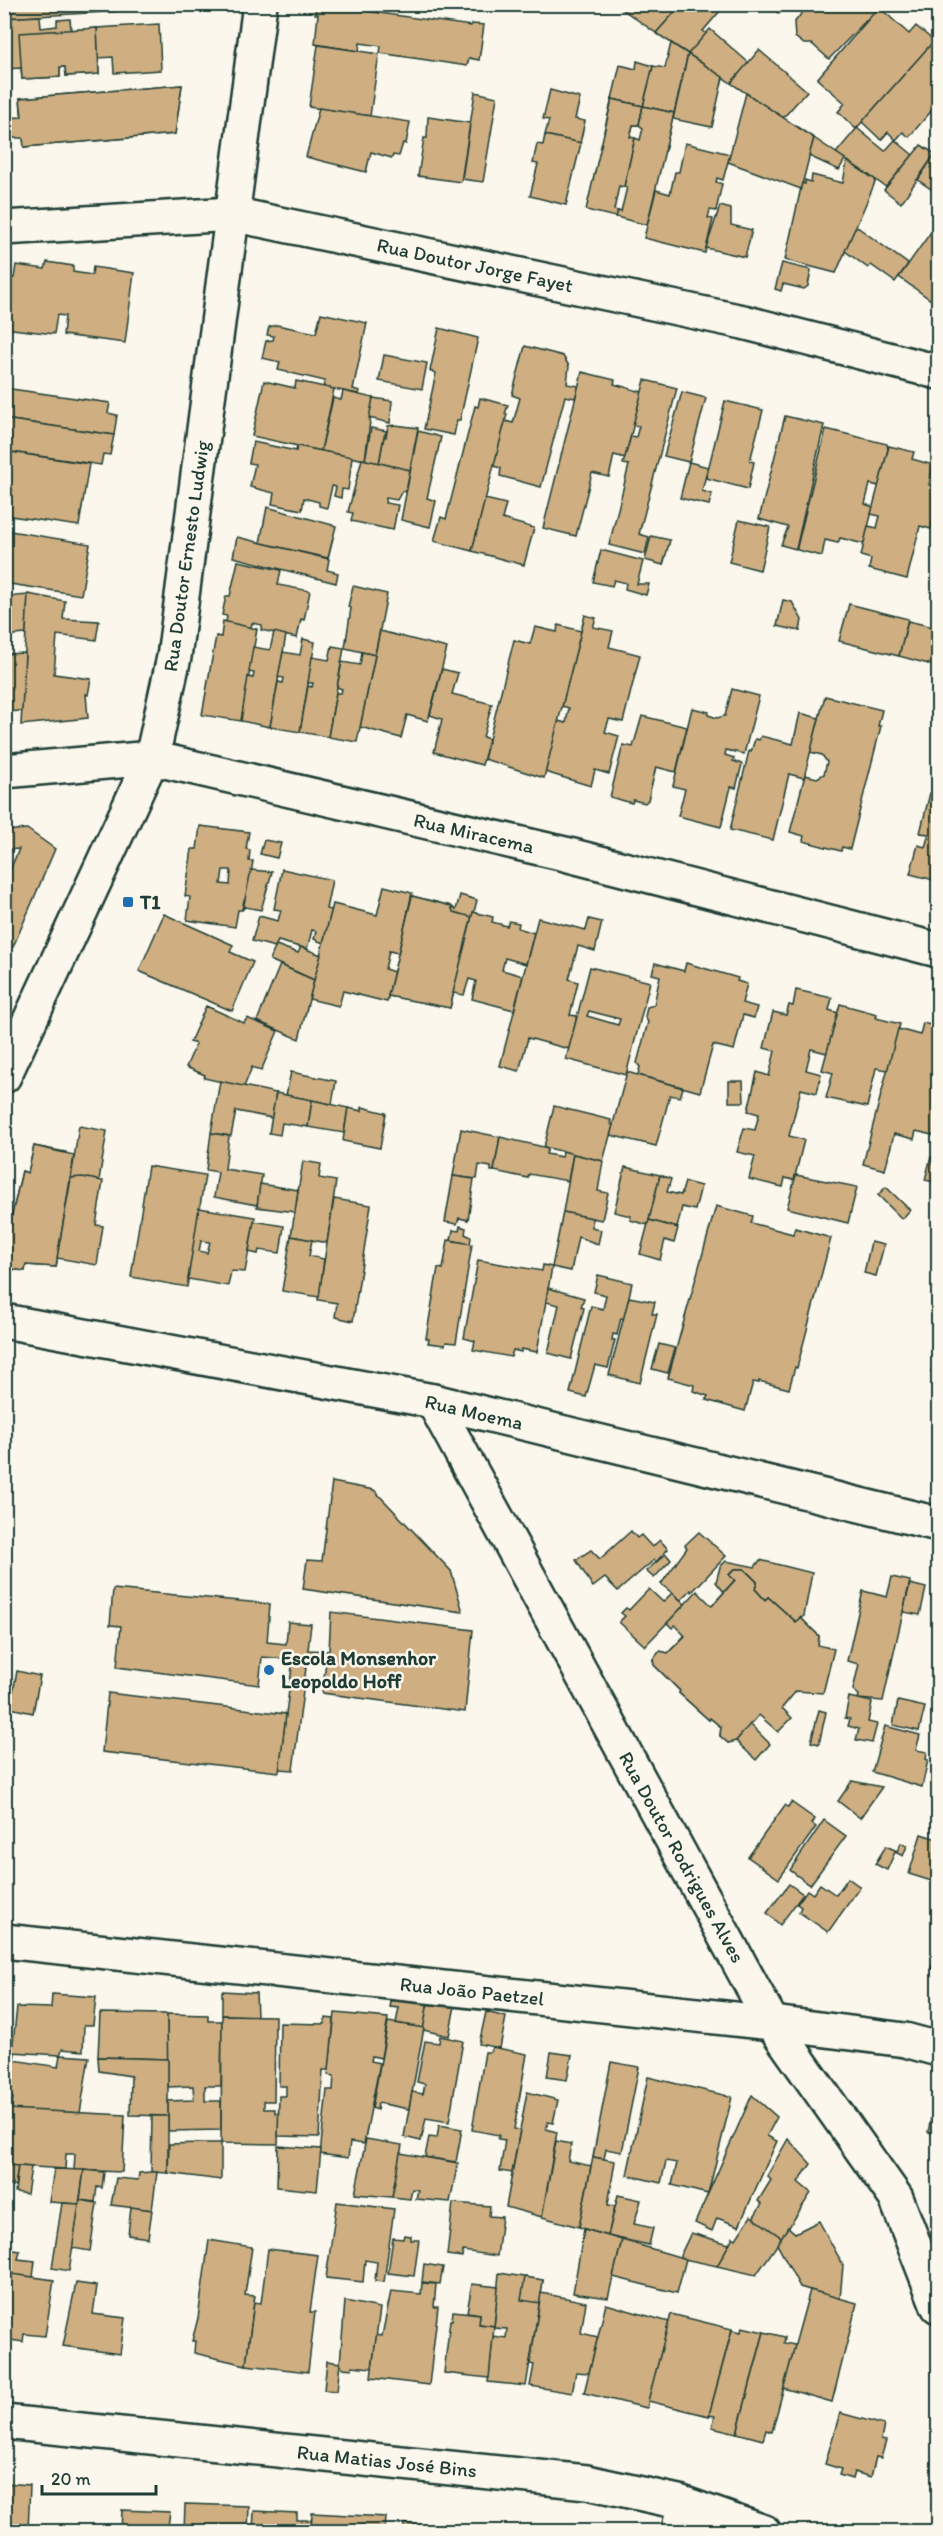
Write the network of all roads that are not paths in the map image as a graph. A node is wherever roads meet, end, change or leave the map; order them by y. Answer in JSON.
{"nodes":[{"id":1,"x":260,"y":4,"type":"edge"},
{"id":2,"x":232,"y":214,"type":"junction"},
{"id":3,"x":4,"y":228,"type":"edge"},
{"id":4,"x":939,"y":372,"type":"edge"},
{"id":5,"x":152,"y":758,"type":"junction"},
{"id":6,"x":4,"y":771,"type":"edge"},
{"id":7,"x":939,"y":950,"type":"edge"},
{"id":8,"x":4,"y":1076,"type":"edge"},
{"id":9,"x":4,"y":1321,"type":"edge"},
{"id":10,"x":433,"y":1401,"type":"junction"},
{"id":11,"x":939,"y":1524,"type":"edge"},
{"id":12,"x":4,"y":1941,"type":"edge"},
{"id":13,"x":772,"y":2023,"type":"junction"},
{"id":14,"x":939,"y":2049,"type":"edge"},
{"id":15,"x":939,"y":2306,"type":"edge"},
{"id":16,"x":4,"y":2422,"type":"edge"},
{"id":17,"x":675,"y":2517,"type":"edge"},
{"id":18,"x":764,"y":2532,"type":"edge"}],
"edges":[{"from":1,"to":2,"type":"street","name":"Rua Doutor Ernesto Ludwig"},
{"from":2,"to":3,"type":"street","name":"Rua Doutor Jorge Fayet"},
{"from":2,"to":4,"type":"street","name":"Rua Doutor Jorge Fayet"},
{"from":2,"to":5,"type":"street","name":"Rua Doutor Ernesto Ludwig"},
{"from":5,"to":6,"type":"street","name":"Rua Miracema"},
{"from":5,"to":7,"type":"street","name":"Rua Miracema"},
{"from":5,"to":8,"type":"street","name":"Rua Doutor Ernesto Ludwig"},
{"from":9,"to":10,"type":"street","name":"Rua Moema"},
{"from":10,"to":11,"type":"street","name":"Rua Moema"},
{"from":10,"to":13,"type":"street","name":"Rua Doutor Rodrigues Alves"},
{"from":12,"to":13,"type":"street","name":"Rua João Paetzel"},
{"from":13,"to":14,"type":"street","name":"Rua João Paetzel"},
{"from":13,"to":15,"type":"street","name":"Rua Doutor Rodrigues Alves"},
{"from":16,"to":17,"type":"street","name":"Rua Matias José Bins"},
{"from":17,"to":18,"type":"street","name":"Rua Matias José Bins"}]}
